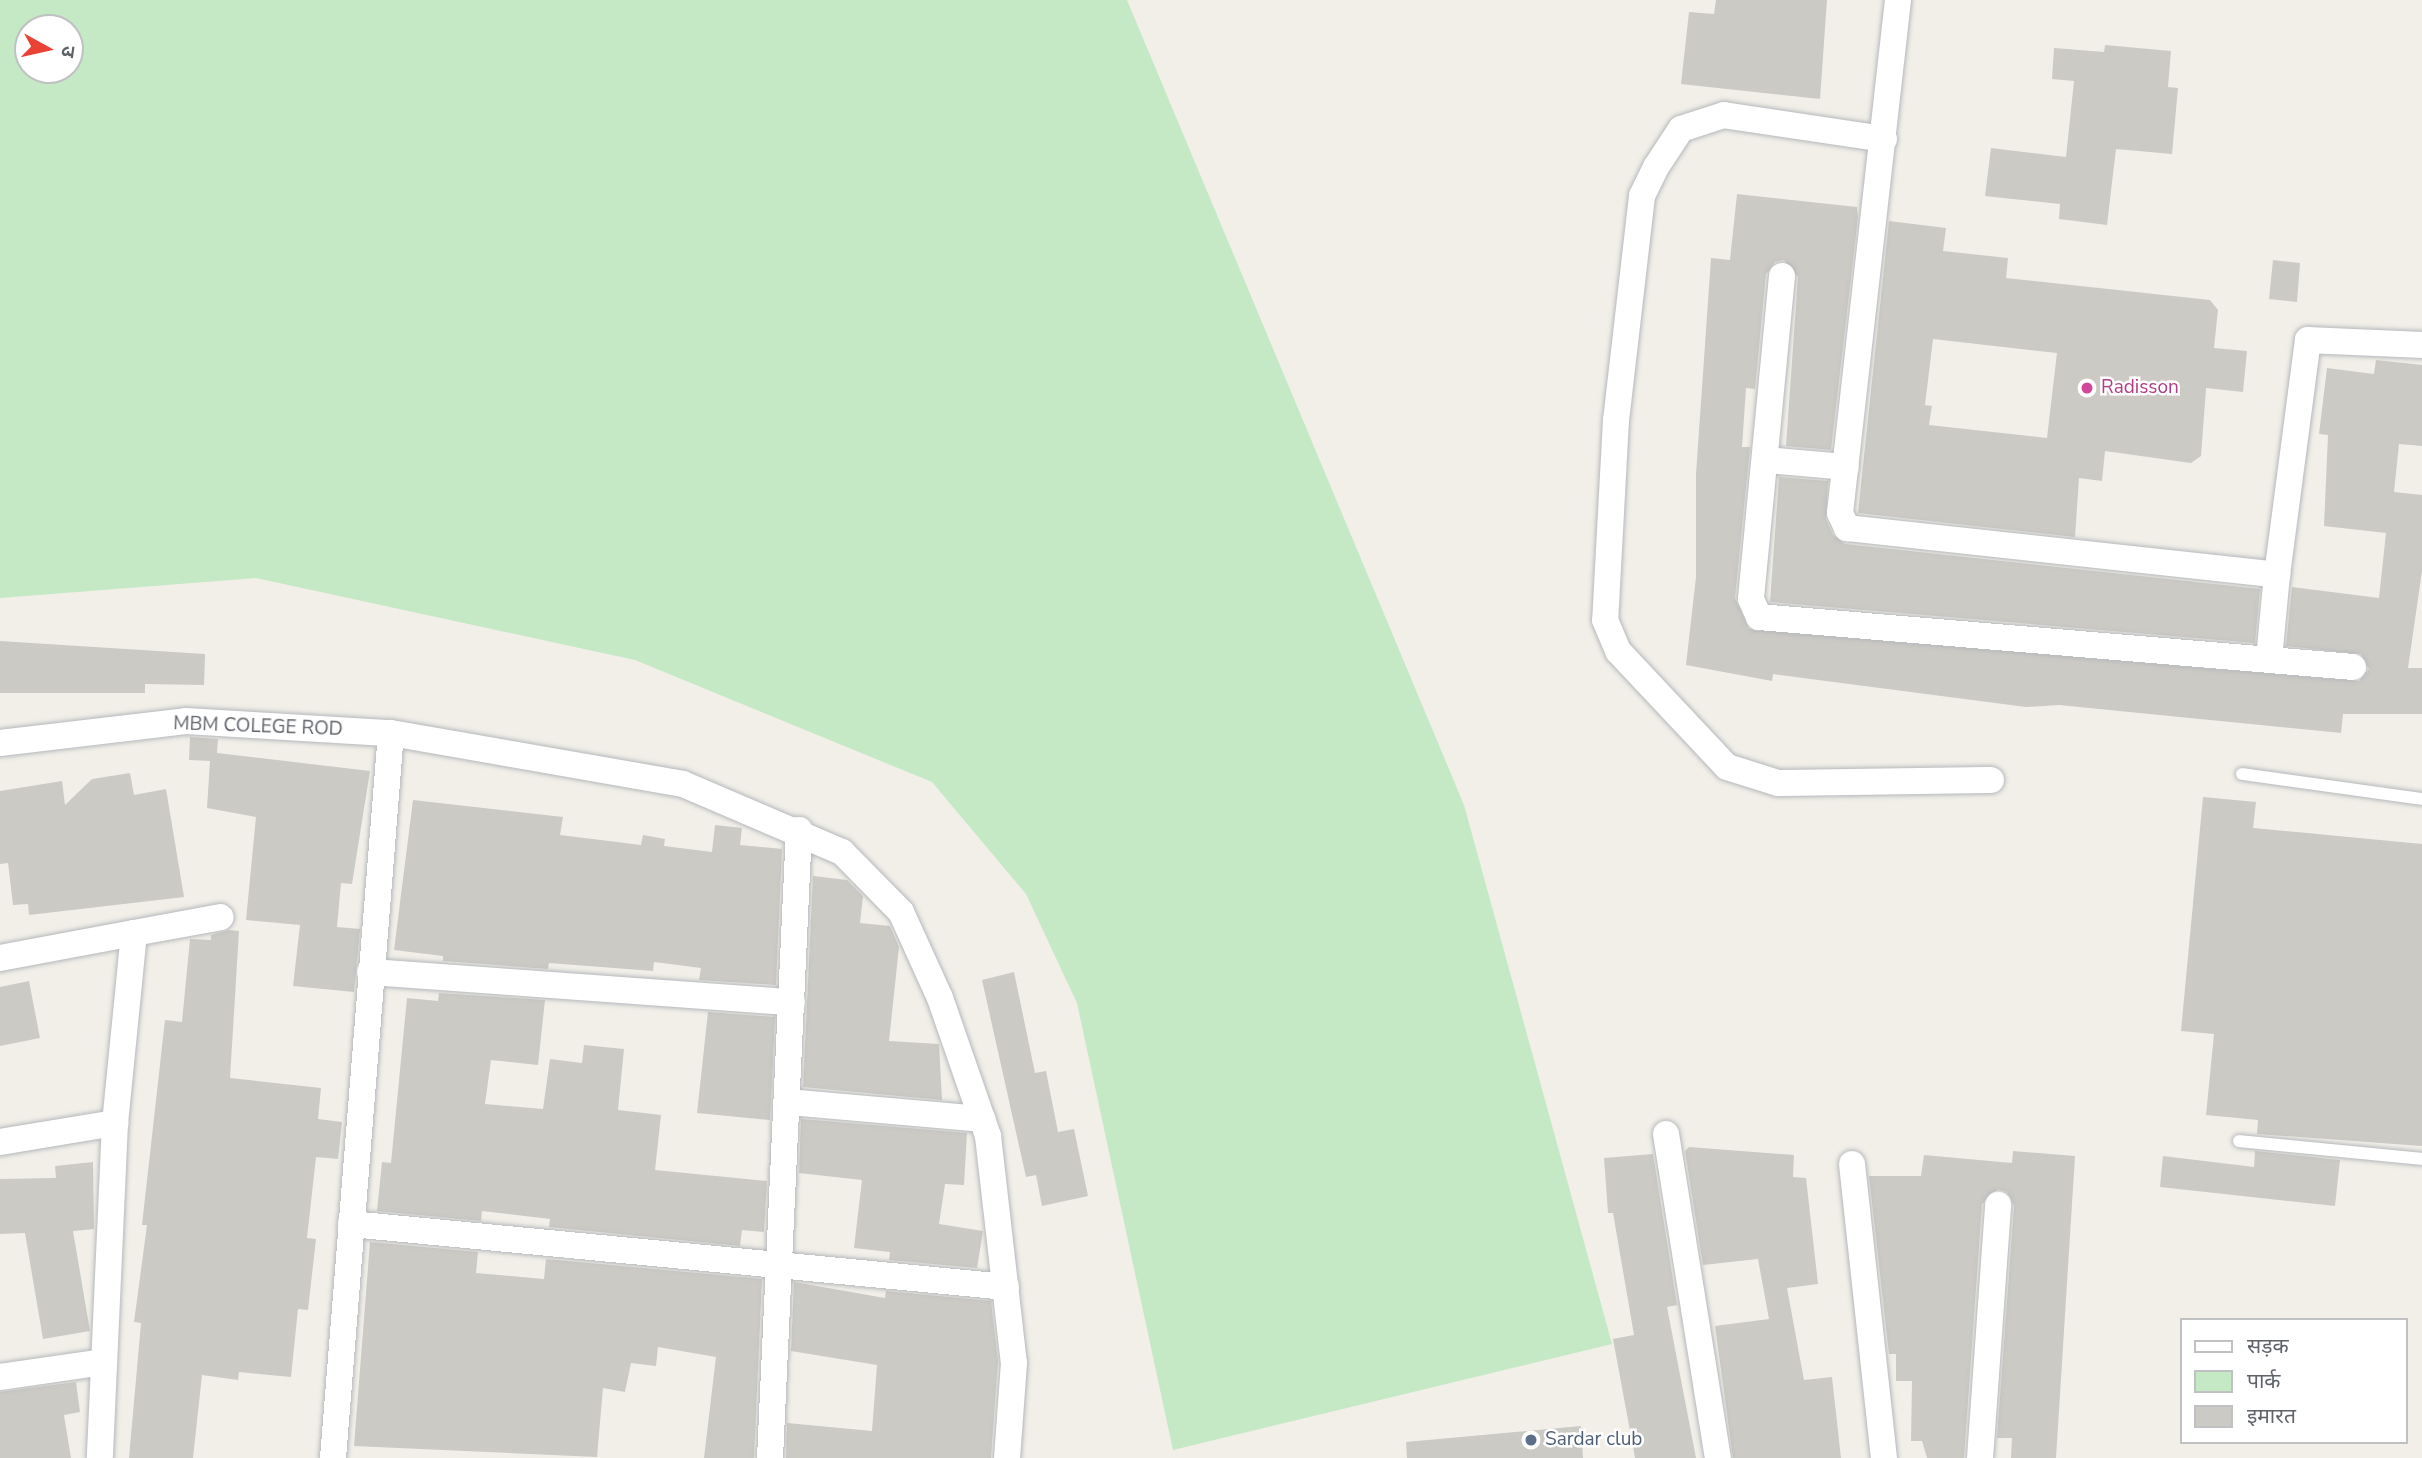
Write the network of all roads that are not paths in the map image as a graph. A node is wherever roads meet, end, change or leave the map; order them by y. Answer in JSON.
{"nodes":[{"id":1,"x":1898,"y":0,"type":"edge"},
{"id":2,"x":1884,"y":139,"type":"junction"},
{"id":3,"x":1782,"y":276,"type":"dead end"},
{"id":4,"x":2422,"y":345,"type":"edge"},
{"id":5,"x":1766,"y":460,"type":"junction"},
{"id":6,"x":1846,"y":467,"type":"junction"},
{"id":7,"x":2277,"y":575,"type":"junction"},
{"id":8,"x":2269,"y":659,"type":"junction"},
{"id":9,"x":2353,"y":667,"type":"dead end"},
{"id":10,"x":391,"y":733,"type":"junction"},
{"id":11,"x":0,"y":743,"type":"edge"},
{"id":12,"x":2242,"y":774,"type":"dead end"},
{"id":13,"x":1991,"y":780,"type":"dead end"},
{"id":14,"x":2422,"y":799,"type":"edge"},
{"id":15,"x":799,"y":830,"type":"junction"},
{"id":16,"x":221,"y":917,"type":"dead end"},
{"id":17,"x":134,"y":933,"type":"junction"},
{"id":18,"x":0,"y":958,"type":"edge"},
{"id":19,"x":370,"y":972,"type":"junction"},
{"id":20,"x":792,"y":1002,"type":"junction"},
{"id":21,"x":789,"y":1101,"type":"junction"},
{"id":22,"x":982,"y":1119,"type":"junction"},
{"id":23,"x":115,"y":1123,"type":"junction"},
{"id":24,"x":1666,"y":1135,"type":"dead end"},
{"id":25,"x":2239,"y":1140,"type":"dead end"},
{"id":26,"x":0,"y":1142,"type":"edge"},
{"id":27,"x":2422,"y":1159,"type":"edge"},
{"id":28,"x":1852,"y":1164,"type":"dead end"},
{"id":29,"x":1998,"y":1205,"type":"dead end"},
{"id":30,"x":351,"y":1224,"type":"junction"},
{"id":31,"x":779,"y":1268,"type":"junction"},
{"id":32,"x":1006,"y":1287,"type":"junction"},
{"id":33,"x":104,"y":1362,"type":"junction"},
{"id":34,"x":0,"y":1377,"type":"edge"},
{"id":35,"x":100,"y":1458,"type":"edge"},
{"id":36,"x":333,"y":1458,"type":"edge"},
{"id":37,"x":770,"y":1458,"type":"edge"},
{"id":38,"x":1007,"y":1458,"type":"edge"},
{"id":39,"x":1718,"y":1458,"type":"edge"},
{"id":40,"x":1884,"y":1458,"type":"edge"},
{"id":41,"x":1980,"y":1458,"type":"edge"}],
"edges":[{"from":1,"to":2,"type":"street"},
{"from":2,"to":6,"type":"street"},
{"from":2,"to":13,"type":"street"},
{"from":3,"to":5,"type":"street"},
{"from":4,"to":7,"type":"street"},
{"from":5,"to":6,"type":"street"},
{"from":5,"to":8,"type":"street"},
{"from":6,"to":7,"type":"street"},
{"from":7,"to":8,"type":"street"},
{"from":8,"to":9,"type":"street"},
{"from":10,"to":11,"type":"street","name":"MBM COLEGE ROD"},
{"from":10,"to":15,"type":"street","name":"MBM COLEGE ROD"},
{"from":10,"to":19,"type":"street"},
{"from":12,"to":14,"type":"lane"},
{"from":15,"to":20,"type":"street"},
{"from":15,"to":22,"type":"street","name":"MBM COLEGE ROD"},
{"from":16,"to":17,"type":"street"},
{"from":17,"to":18,"type":"street"},
{"from":17,"to":23,"type":"street"},
{"from":19,"to":20,"type":"street"},
{"from":19,"to":30,"type":"street"},
{"from":20,"to":21,"type":"street"},
{"from":21,"to":22,"type":"street"},
{"from":21,"to":31,"type":"street"},
{"from":22,"to":32,"type":"street","name":"MBM COLEGE ROD"},
{"from":23,"to":26,"type":"street"},
{"from":23,"to":33,"type":"street"},
{"from":24,"to":39,"type":"street"},
{"from":25,"to":27,"type":"lane"},
{"from":28,"to":40,"type":"street"},
{"from":29,"to":41,"type":"street"},
{"from":30,"to":31,"type":"street"},
{"from":30,"to":36,"type":"street"},
{"from":31,"to":32,"type":"street"},
{"from":31,"to":37,"type":"street"},
{"from":32,"to":38,"type":"street","name":"MBM COLEGE ROD"},
{"from":33,"to":34,"type":"street"},
{"from":33,"to":35,"type":"street"}]}
